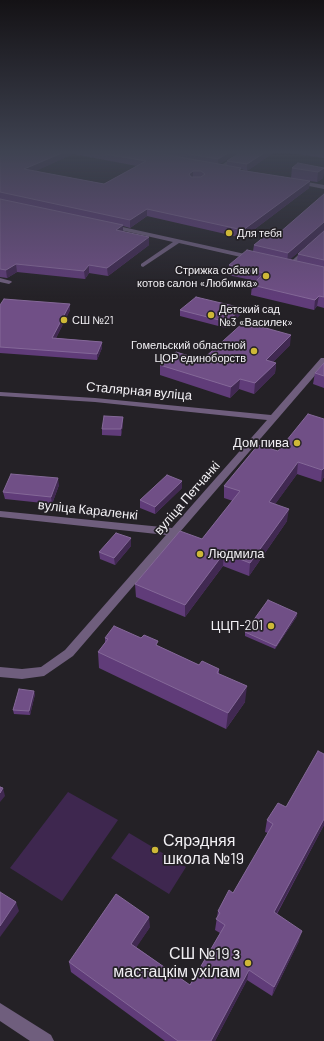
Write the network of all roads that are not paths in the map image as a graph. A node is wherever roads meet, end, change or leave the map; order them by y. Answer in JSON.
{"nodes":[{"id":1,"x":102,"y":224,"type":"edge"},
{"id":2,"x":324,"y":234,"type":"edge"},
{"id":3,"x":178,"y":241,"type":"junction"},
{"id":4,"x":258,"y":259,"type":"edge"},
{"id":5,"x":281,"y":264,"type":"edge"},
{"id":6,"x":143,"y":265,"type":"dead end"},
{"id":7,"x":289,"y":266,"type":"junction"},
{"id":8,"x":296,"y":268,"type":"edge"},
{"id":9,"x":0,"y":280,"type":"edge"},
{"id":10,"x":9,"y":282,"type":"dead end"},
{"id":11,"x":324,"y":360,"type":"edge"},
{"id":12,"x":0,"y":394,"type":"edge"},
{"id":13,"x":275,"y":418,"type":"junction"},
{"id":14,"x":0,"y":514,"type":"edge"},
{"id":15,"x":174,"y":532,"type":"junction"},
{"id":16,"x":0,"y":672,"type":"edge"},
{"id":17,"x":0,"y":1011,"type":"edge"},
{"id":18,"x":45,"y":1041,"type":"edge"}],
"edges":[{"from":1,"to":3,"type":"street"},
{"from":2,"to":7,"type":"street"},
{"from":3,"to":4,"type":"street"},
{"from":3,"to":6,"type":"street"},
{"from":5,"to":7,"type":"street"},
{"from":7,"to":8,"type":"street"},
{"from":9,"to":10,"type":"street"},
{"from":11,"to":13,"type":"street","name":"вуліца Петчанкі"},
{"from":12,"to":13,"type":"street","name":"Сталярная вуліца"},
{"from":13,"to":15,"type":"street","name":"вуліца Петчанкі"},
{"from":14,"to":15,"type":"street","name":"вуліца Караленкі"},
{"from":15,"to":16,"type":"street","name":"вуліца Петчанкі"},
{"from":17,"to":18,"type":"street"}]}
